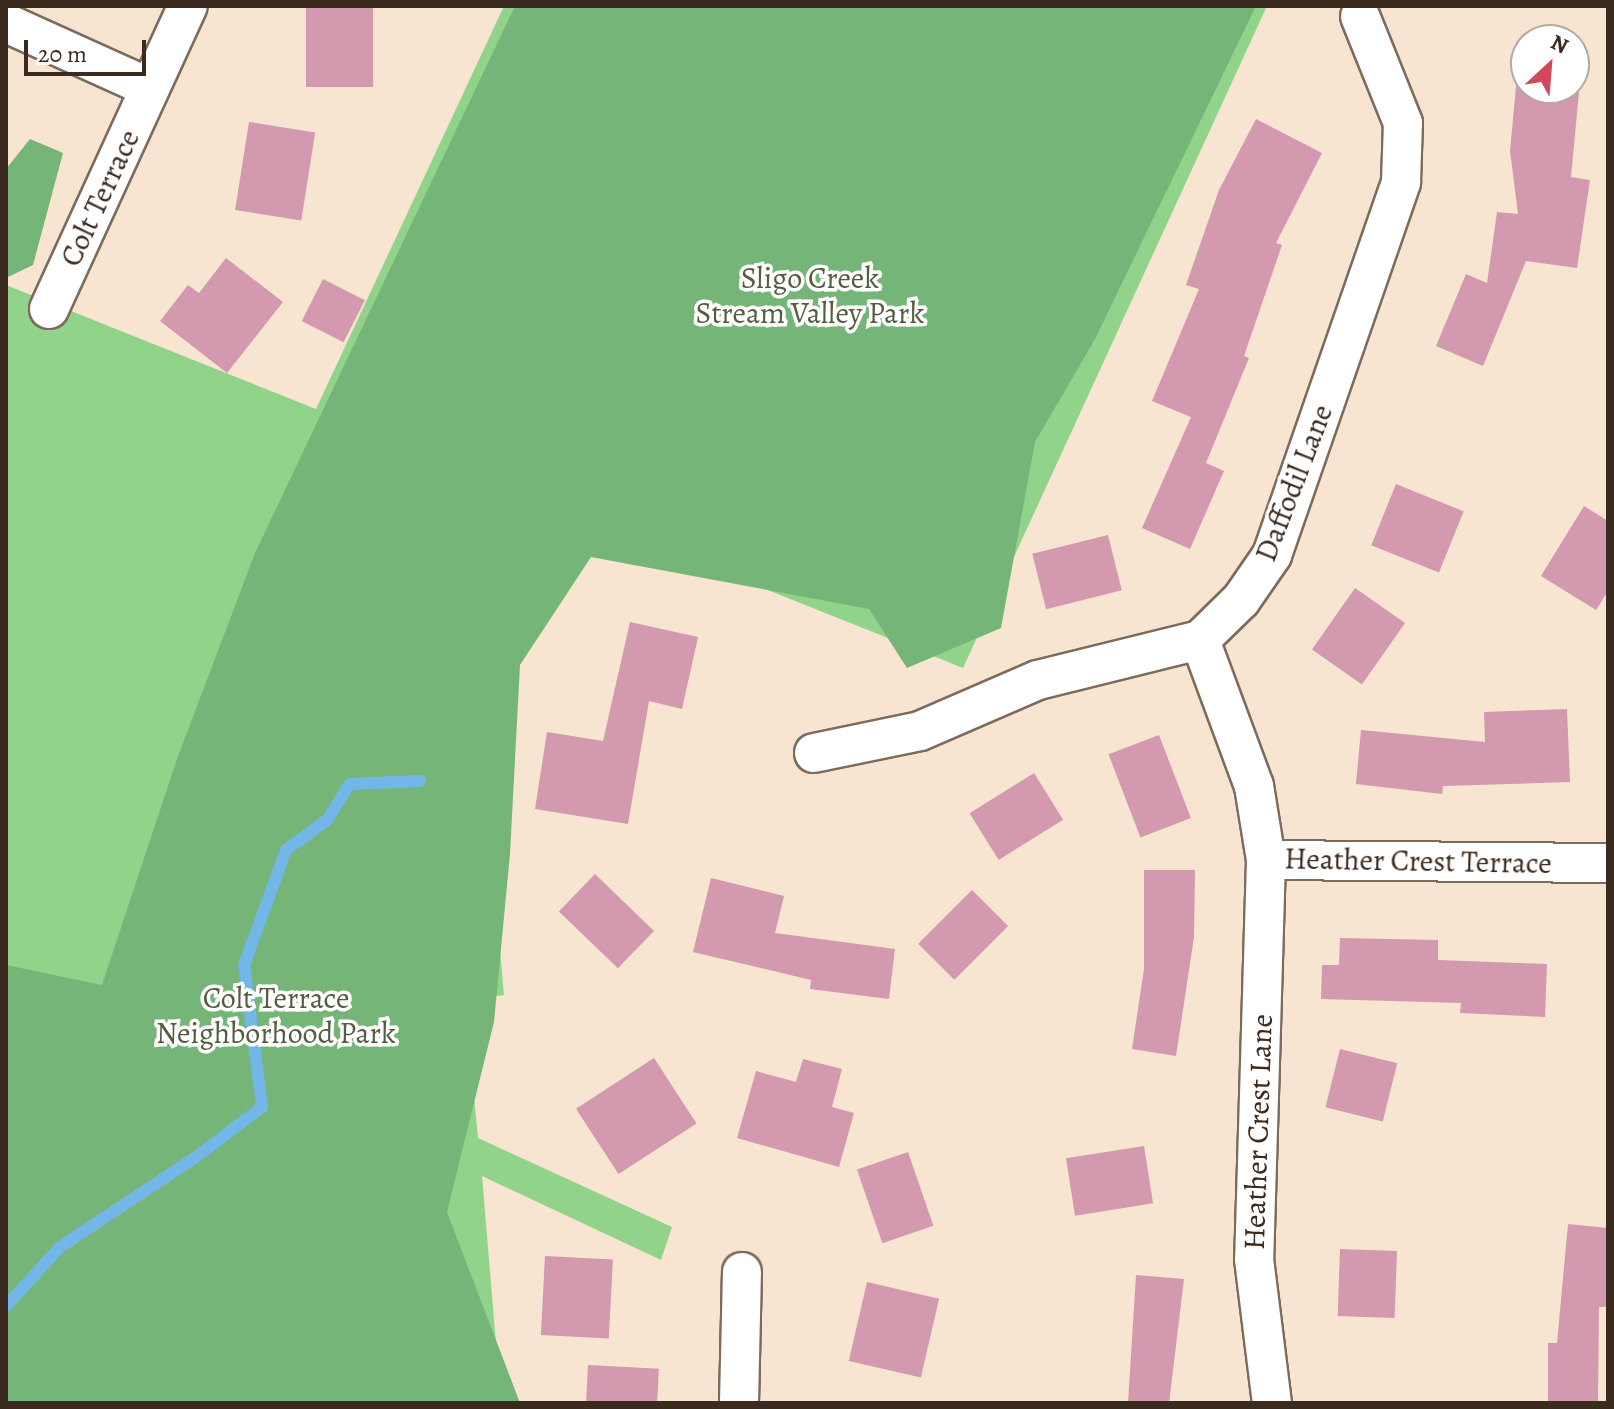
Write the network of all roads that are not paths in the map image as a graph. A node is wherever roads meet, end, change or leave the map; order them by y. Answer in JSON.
{"nodes":[{"id":1,"x":188,"y":6,"type":"edge"},
{"id":2,"x":1360,"y":16,"type":"dead end"},
{"id":3,"x":6,"y":23,"type":"edge"},
{"id":4,"x":150,"y":88,"type":"junction"},
{"id":5,"x":49,"y":309,"type":"dead end"},
{"id":6,"x":1200,"y":640,"type":"junction"},
{"id":7,"x":814,"y":753,"type":"dead end"},
{"id":8,"x":1266,"y":860,"type":"junction"},
{"id":9,"x":1608,"y":863,"type":"edge"},
{"id":10,"x":742,"y":1272,"type":"dead end"},
{"id":11,"x":739,"y":1403,"type":"edge"},
{"id":12,"x":1272,"y":1403,"type":"edge"}],
"edges":[{"from":1,"to":4,"type":"street","name":"Colt Terrace"},
{"from":2,"to":6,"type":"street","name":"Daffodil Lane"},
{"from":3,"to":4,"type":"street"},
{"from":4,"to":5,"type":"street","name":"Colt Terrace"},
{"from":6,"to":7,"type":"street"},
{"from":6,"to":8,"type":"street","name":"Heather Crest Terrace"},
{"from":8,"to":9,"type":"street","name":"Heather Crest Terrace"},
{"from":8,"to":12,"type":"street","name":"Heather Crest Lane"},
{"from":10,"to":11,"type":"street"}]}
